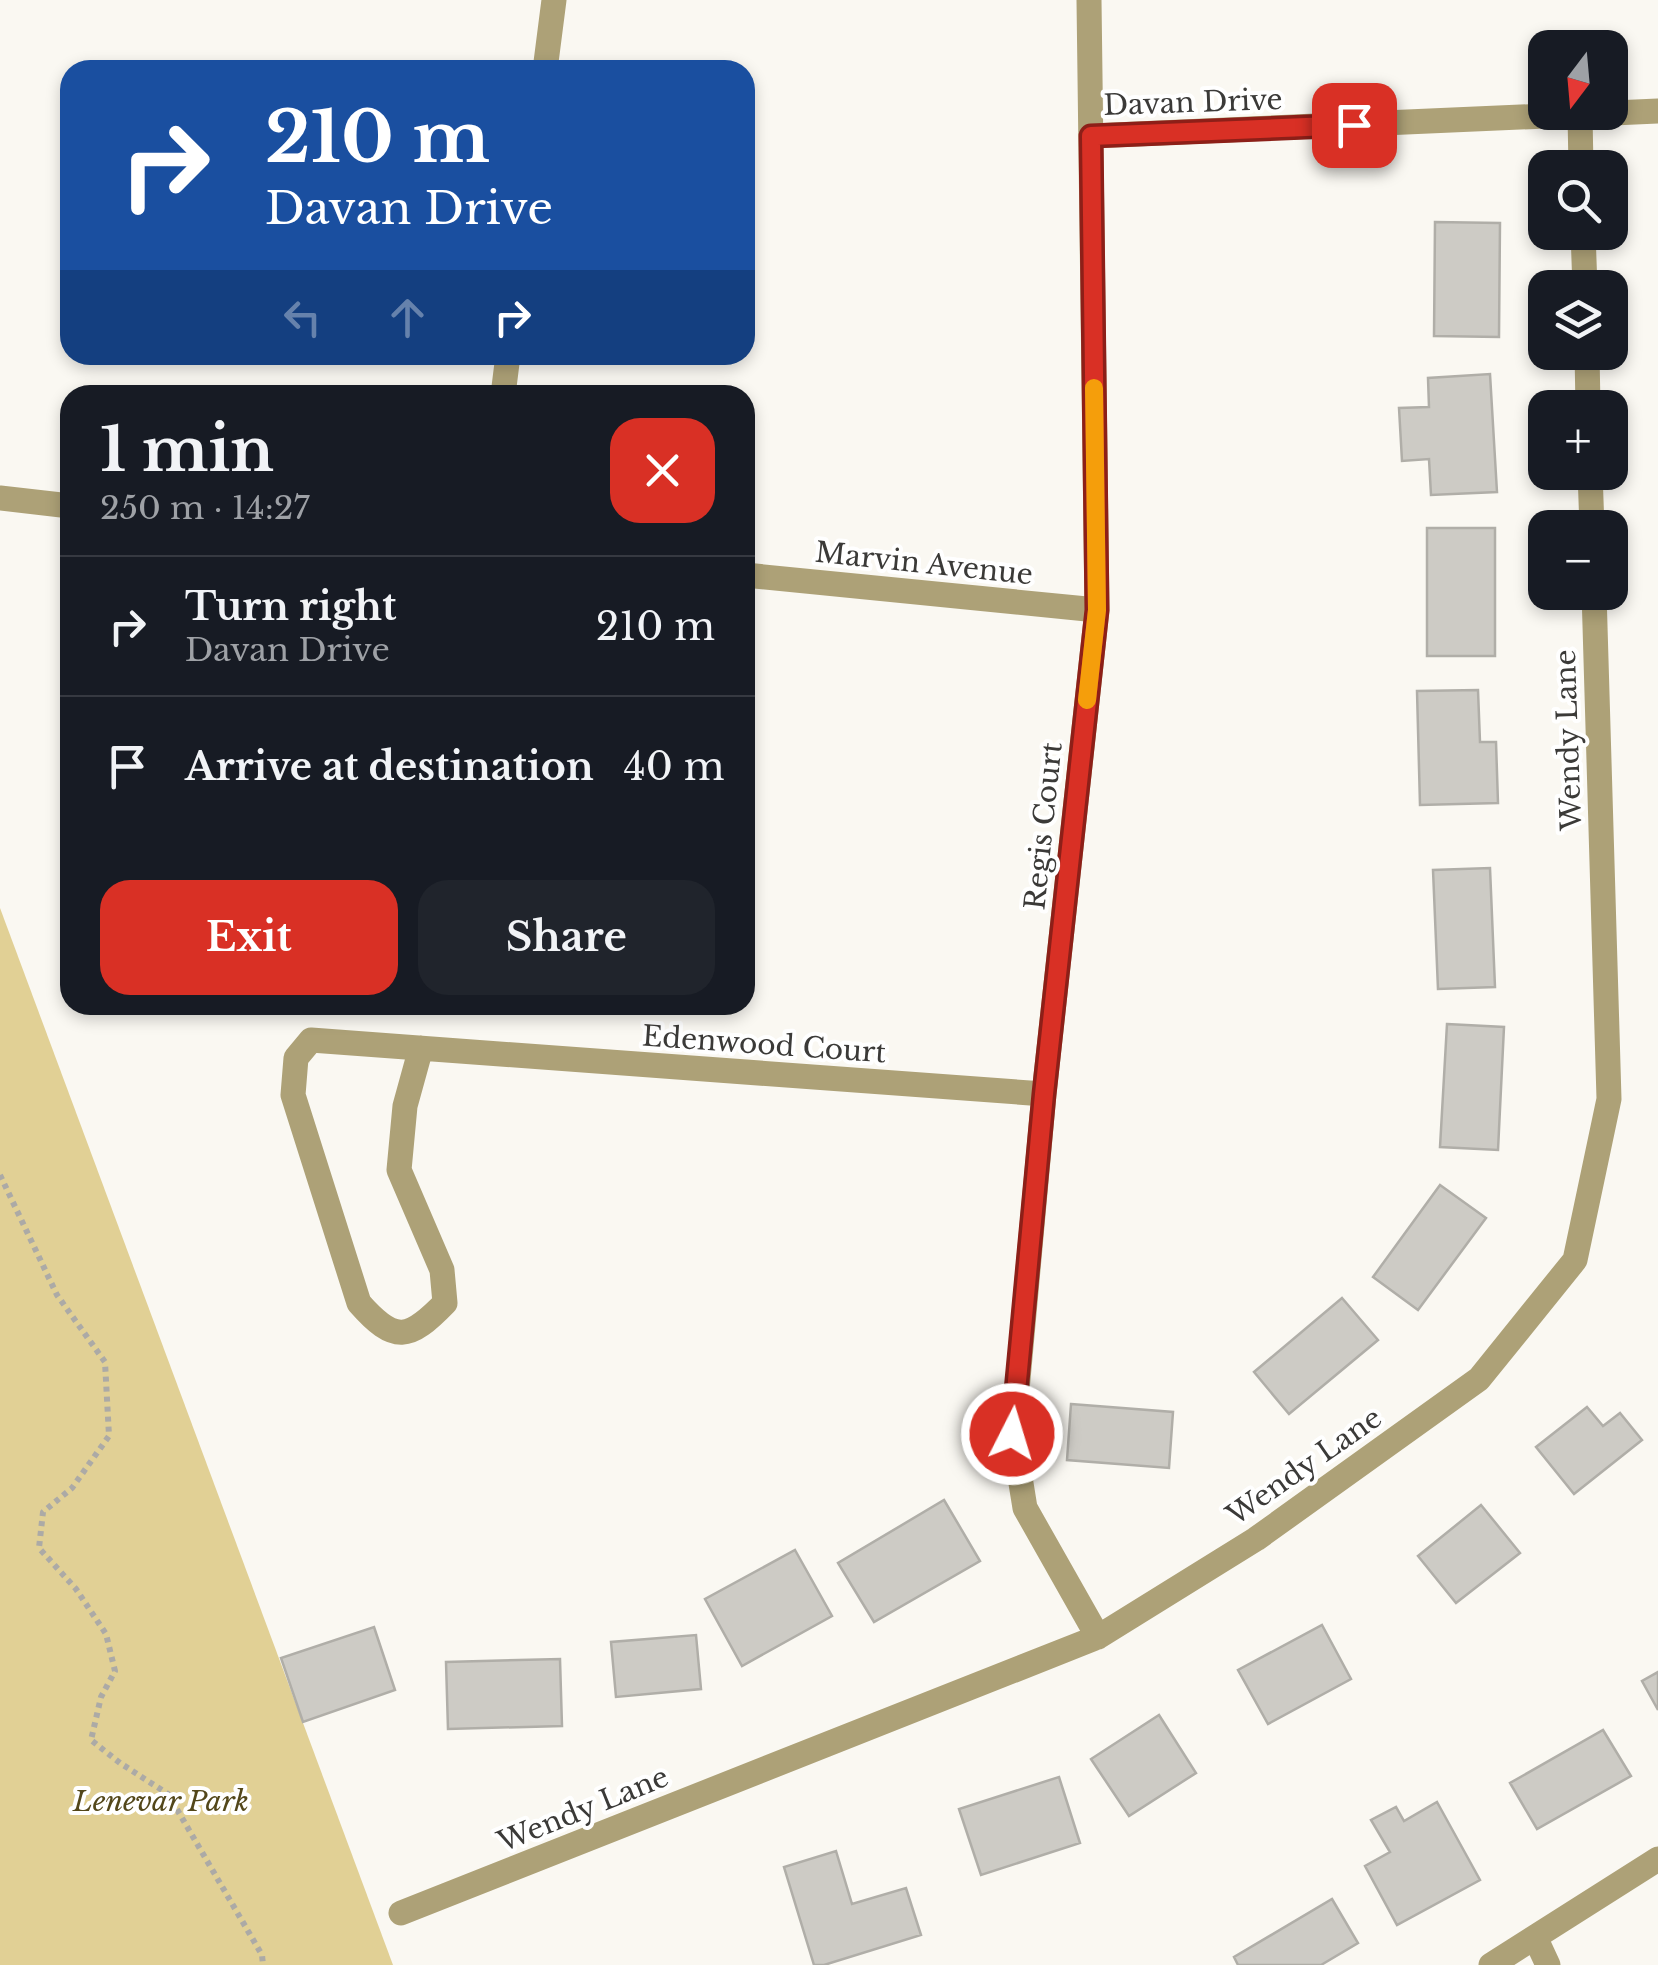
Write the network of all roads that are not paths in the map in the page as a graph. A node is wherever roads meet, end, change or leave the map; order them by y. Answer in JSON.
{"nodes":[{"id":1,"x":554,"y":0,"type":"edge"},
{"id":2,"x":1088,"y":0,"type":"edge"},
{"id":3,"x":546,"y":60,"type":"edge"},
{"id":4,"x":1658,"y":112,"type":"edge"},
{"id":5,"x":1628,"y":113,"type":"edge"},
{"id":6,"x":1528,"y":117,"type":"edge"},
{"id":7,"x":1091,"y":136,"type":"junction"},
{"id":8,"x":0,"y":498,"type":"edge"},
{"id":9,"x":60,"y":505,"type":"edge"},
{"id":10,"x":755,"y":576,"type":"edge"},
{"id":11,"x":1097,"y":610,"type":"junction"},
{"id":12,"x":1594,"y":610,"type":"edge"},
{"id":13,"x":421,"y":1048,"type":"junction"},
{"id":14,"x":1044,"y":1094,"type":"junction"},
{"id":15,"x":1098,"y":1637,"type":"junction"},
{"id":16,"x":1658,"y":1859,"type":"edge"},
{"id":17,"x":401,"y":1914,"type":"dead end"},
{"id":18,"x":1535,"y":1937,"type":"junction"},
{"id":19,"x":1492,"y":1965,"type":"edge"},
{"id":20,"x":1548,"y":1965,"type":"edge"}],
"edges":[{"from":1,"to":3,"type":"street"},
{"from":2,"to":7,"type":"street","name":"Regis Court"},
{"from":4,"to":5,"type":"street","name":"Davan Drive"},
{"from":6,"to":7,"type":"street","name":"Davan Drive"},
{"from":7,"to":11,"type":"street","name":"Regis Court"},
{"from":8,"to":9,"type":"street"},
{"from":10,"to":11,"type":"street","name":"Marvin Avenue"},
{"from":11,"to":14,"type":"street","name":"Regis Court"},
{"from":12,"to":15,"type":"street","name":"Wendy Lane"},
{"from":13,"to":13,"type":"street","name":"Edenwood Court"},
{"from":13,"to":14,"type":"street","name":"Edenwood Court"},
{"from":14,"to":15,"type":"street","name":"Regis Court"},
{"from":15,"to":17,"type":"street","name":"Wendy Lane"},
{"from":16,"to":18,"type":"street"},
{"from":18,"to":19,"type":"street"},
{"from":18,"to":20,"type":"street"}]}
